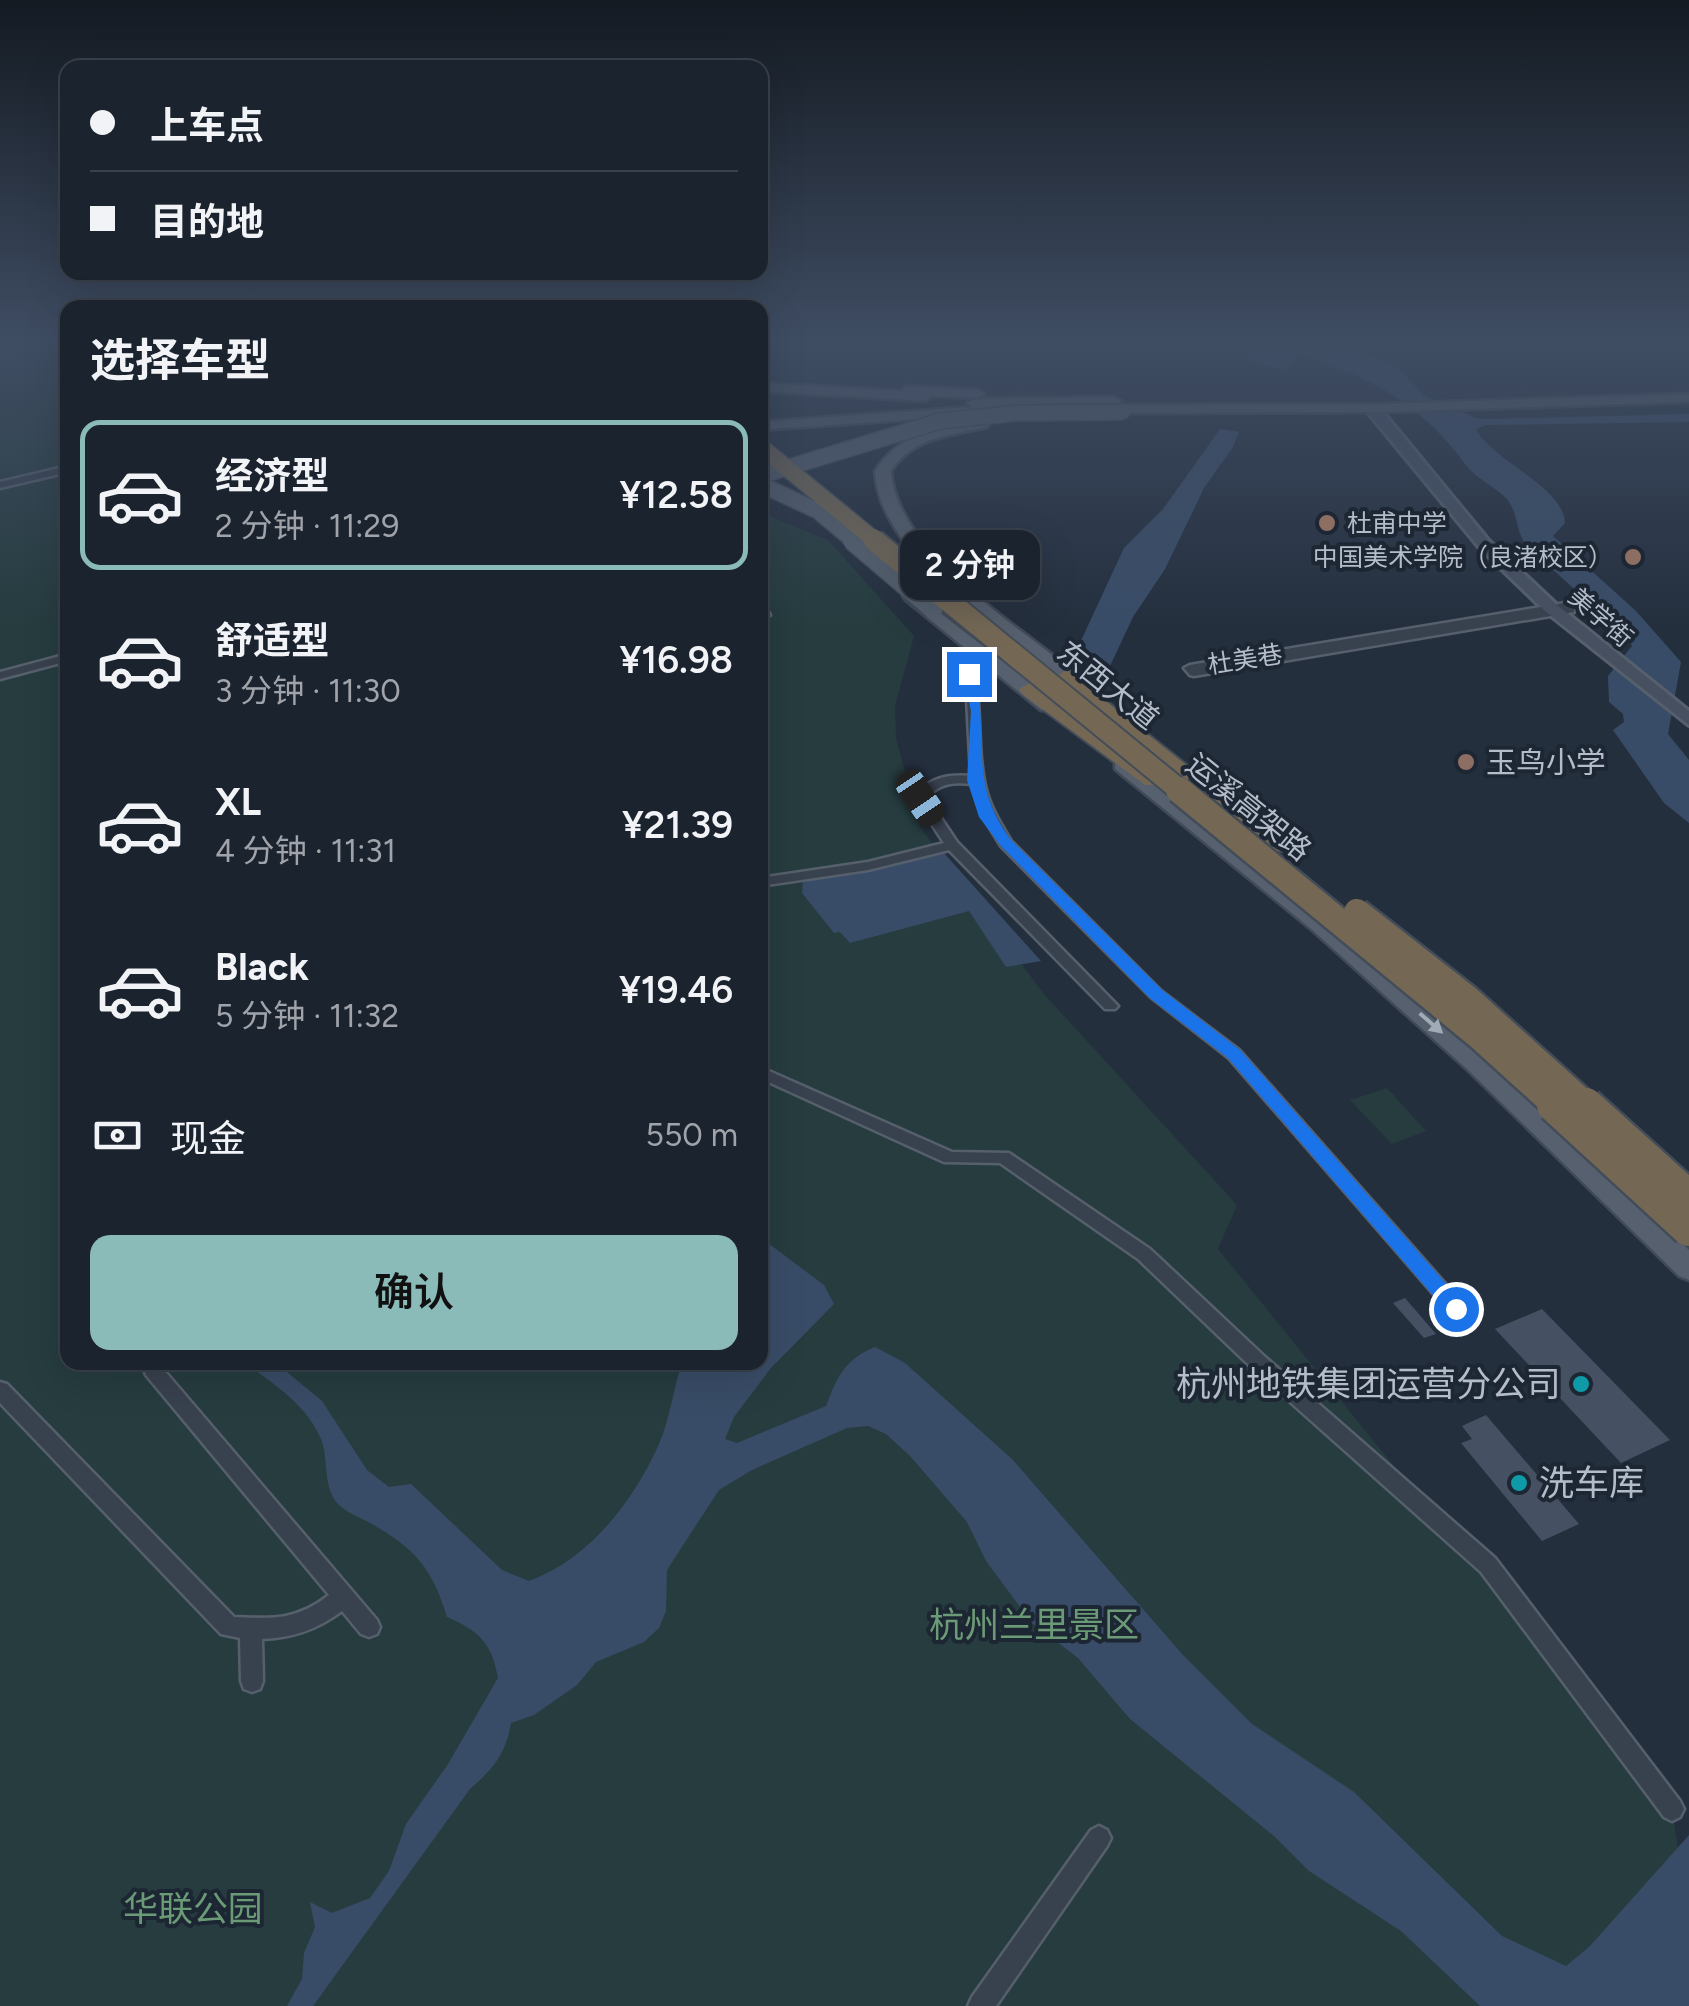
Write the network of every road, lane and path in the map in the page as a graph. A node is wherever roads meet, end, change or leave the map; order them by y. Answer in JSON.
{"nodes":[{"id":1,"x":887,"y":437,"type":"edge"},
{"id":2,"x":923,"y":437,"type":"edge"},
{"id":3,"x":1400,"y":437,"type":"edge"},
{"id":4,"x":768,"y":443,"type":"edge"},
{"id":5,"x":768,"y":443,"type":"edge"},
{"id":6,"x":60,"y":471,"type":"edge"},
{"id":7,"x":768,"y":473,"type":"edge"},
{"id":8,"x":768,"y":481,"type":"edge"},
{"id":9,"x":0,"y":484,"type":"edge"},
{"id":10,"x":768,"y":488,"type":"edge"},
{"id":11,"x":883,"y":520,"type":"dead end"},
{"id":12,"x":953,"y":582,"type":"junction"},
{"id":13,"x":1561,"y":609,"type":"junction"},
{"id":14,"x":60,"y":660,"type":"edge"},
{"id":15,"x":969,"y":674,"type":"dead end"},
{"id":16,"x":0,"y":676,"type":"edge"},
{"id":17,"x":1067,"y":676,"type":"joint"},
{"id":18,"x":1030,"y":689,"type":"joint"},
{"id":19,"x":1689,"y":705,"type":"edge"},
{"id":20,"x":1689,"y":720,"type":"edge"},
{"id":21,"x":974,"y":780,"type":"junction"},
{"id":22,"x":952,"y":845,"type":"junction"},
{"id":23,"x":1263,"y":850,"type":"junction"},
{"id":24,"x":768,"y":881,"type":"edge"},
{"id":25,"x":1110,"y":1006,"type":"dead end"},
{"id":26,"x":768,"y":1076,"type":"edge"},
{"id":27,"x":1689,"y":1198,"type":"edge"},
{"id":28,"x":1689,"y":1214,"type":"edge"},
{"id":29,"x":1689,"y":1228,"type":"edge"},
{"id":30,"x":1689,"y":1268,"type":"edge"},
{"id":31,"x":1456,"y":1309,"type":"dead end"},
{"id":32,"x":155,"y":1370,"type":"edge"},
{"id":33,"x":0,"y":1390,"type":"edge"},
{"id":34,"x":344,"y":1597,"type":"junction"},
{"id":35,"x":369,"y":1627,"type":"dead end"},
{"id":36,"x":250,"y":1628,"type":"junction"},
{"id":37,"x":252,"y":1681,"type":"dead end"},
{"id":38,"x":1672,"y":1809,"type":"dead end"},
{"id":39,"x":1099,"y":1838,"type":"dead end"},
{"id":40,"x":981,"y":2006,"type":"edge"}],
"edges":[{"from":1,"to":7,"type":"main road","bridge":true},
{"from":2,"to":12,"type":"main road","bridge":true},
{"from":3,"to":13,"type":"street","name":"美学街"},
{"from":4,"to":23,"type":"highway","name":"运溪高架路","bridge":true},
{"from":5,"to":28,"type":"main road","name":"东西大道"},
{"from":6,"to":9,"type":"street"},
{"from":8,"to":30,"type":"main road","one_way":true},
{"from":10,"to":18,"type":"main road","bridge":true},
{"from":11,"to":12,"type":"main road"},
{"from":12,"to":17,"type":"main road"},
{"from":13,"to":13,"type":"street","name":"杜美巷"},
{"from":13,"to":19,"type":"street","name":"美学街"},
{"from":13,"to":20,"type":"street","name":"美学街"},
{"from":14,"to":16,"type":"street"},
{"from":15,"to":21,"type":"street"},
{"from":17,"to":23,"type":"highway"},
{"from":18,"to":23,"type":"highway","bridge":true},
{"from":21,"to":22,"type":"street"},
{"from":21,"to":31,"type":"street"},
{"from":22,"to":24,"type":"street"},
{"from":22,"to":25,"type":"street"},
{"from":23,"to":27,"type":"highway","name":"运溪高架路","bridge":true},
{"from":23,"to":29,"type":"highway","name":"运溪高架路","bridge":true},
{"from":26,"to":38,"type":"street"},
{"from":32,"to":34,"type":"street"},
{"from":33,"to":36,"type":"street"},
{"from":34,"to":35,"type":"street"},
{"from":34,"to":36,"type":"street"},
{"from":36,"to":37,"type":"street"},
{"from":39,"to":40,"type":"street"}]}
